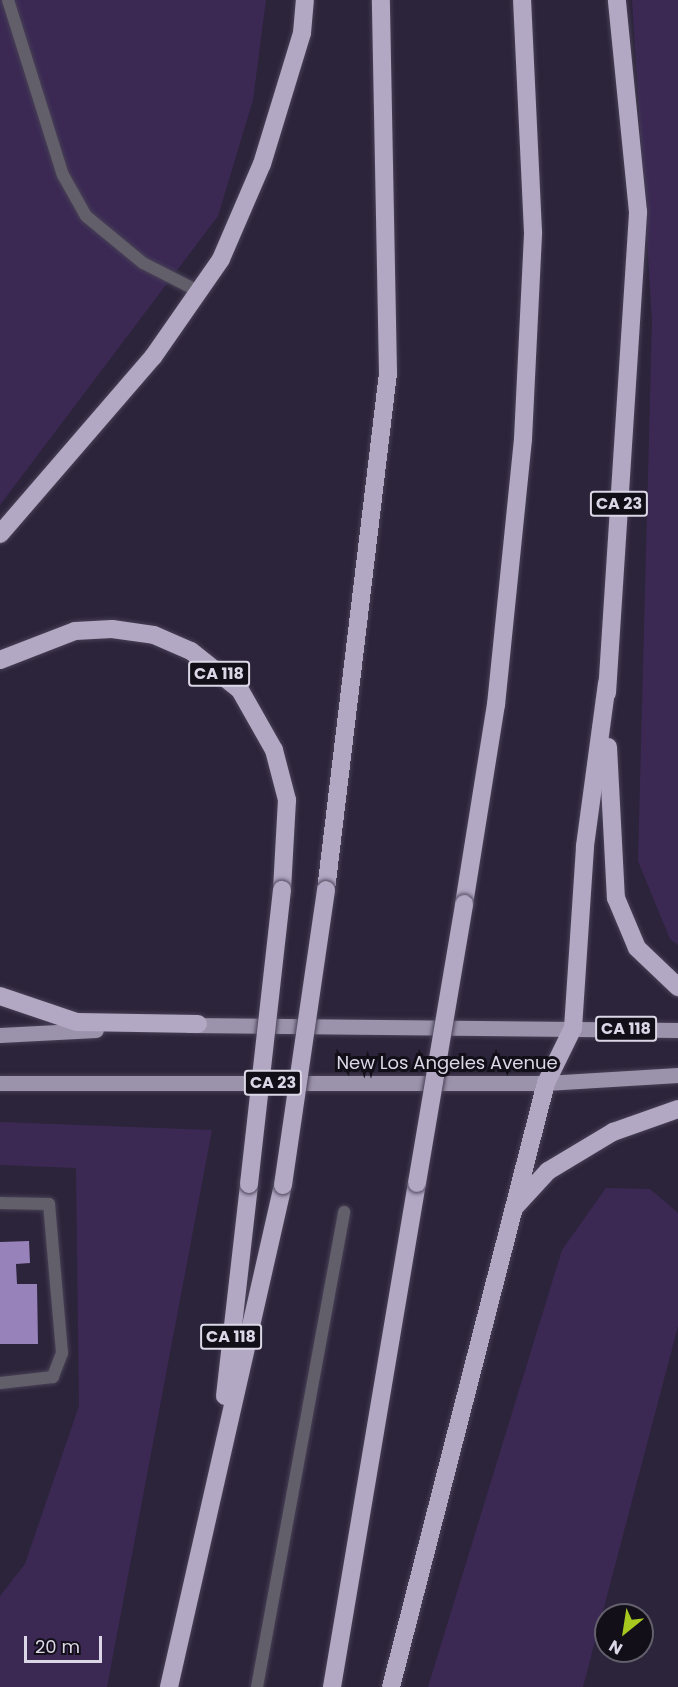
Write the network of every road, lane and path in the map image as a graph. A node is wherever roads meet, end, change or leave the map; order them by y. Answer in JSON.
{"nodes":[{"id":1,"x":8,"y":0,"type":"edge"},
{"id":2,"x":305,"y":0,"type":"edge"},
{"id":3,"x":381,"y":0,"type":"edge"},
{"id":4,"x":522,"y":0,"type":"edge"},
{"id":5,"x":617,"y":0,"type":"edge"},
{"id":6,"x":198,"y":291,"type":"junction"},
{"id":7,"x":0,"y":534,"type":"edge"},
{"id":8,"x":0,"y":660,"type":"edge"},
{"id":9,"x":607,"y":682,"type":"junction"},
{"id":10,"x":678,"y":987,"type":"edge"},
{"id":11,"x":0,"y":996,"type":"edge"},
{"id":12,"x":198,"y":1024,"type":"junction"},
{"id":13,"x":573,"y":1028,"type":"junction"},
{"id":14,"x":678,"y":1030,"type":"edge"},
{"id":15,"x":0,"y":1035,"type":"edge"},
{"id":16,"x":678,"y":1075,"type":"edge"},
{"id":17,"x":0,"y":1083,"type":"edge"},
{"id":18,"x":546,"y":1083,"type":"junction"},
{"id":19,"x":678,"y":1109,"type":"edge"},
{"id":20,"x":0,"y":1203,"type":"edge"},
{"id":21,"x":512,"y":1211,"type":"junction"},
{"id":22,"x":344,"y":1212,"type":"dead end"},
{"id":23,"x":0,"y":1383,"type":"edge"},
{"id":24,"x":214,"y":1490,"type":"junction"},
{"id":25,"x":169,"y":1687,"type":"edge"},
{"id":26,"x":257,"y":1687,"type":"edge"},
{"id":27,"x":332,"y":1687,"type":"edge"},
{"id":28,"x":391,"y":1687,"type":"edge"}],
"edges":[{"from":1,"to":6,"type":"lane"},
{"from":2,"to":6,"type":"highway"},
{"from":3,"to":24,"type":"highway","bridge":true},
{"from":4,"to":27,"type":"highway","bridge":true},
{"from":5,"to":9,"type":"highway","number":"CA 23"},
{"from":6,"to":7,"type":"highway"},
{"from":8,"to":24,"type":"highway","number":"CA 118","bridge":true},
{"from":9,"to":10,"type":"highway","number":"CA 23"},
{"from":9,"to":13,"type":"highway"},
{"from":11,"to":12,"type":"highway","number":"CA 118"},
{"from":12,"to":13,"type":"main road","name":"New Los Angeles Avenue","number":"CA 118"},
{"from":12,"to":15,"type":"main road","name":"New Los Angeles Avenue"},
{"from":13,"to":14,"type":"main road","name":"New Los Angeles Avenue","number":"CA 118"},
{"from":13,"to":18,"type":"highway"},
{"from":16,"to":18,"type":"main road","name":"New Los Angeles Avenue","number":"CA 23"},
{"from":17,"to":18,"type":"main road","name":"New Los Angeles Avenue","number":"CA 23"},
{"from":18,"to":21,"type":"highway"},
{"from":19,"to":21,"type":"highway"},
{"from":20,"to":23,"type":"lane"},
{"from":21,"to":28,"type":"highway"},
{"from":22,"to":26,"type":"lane"},
{"from":24,"to":25,"type":"highway","number":"CA 118"}]}
